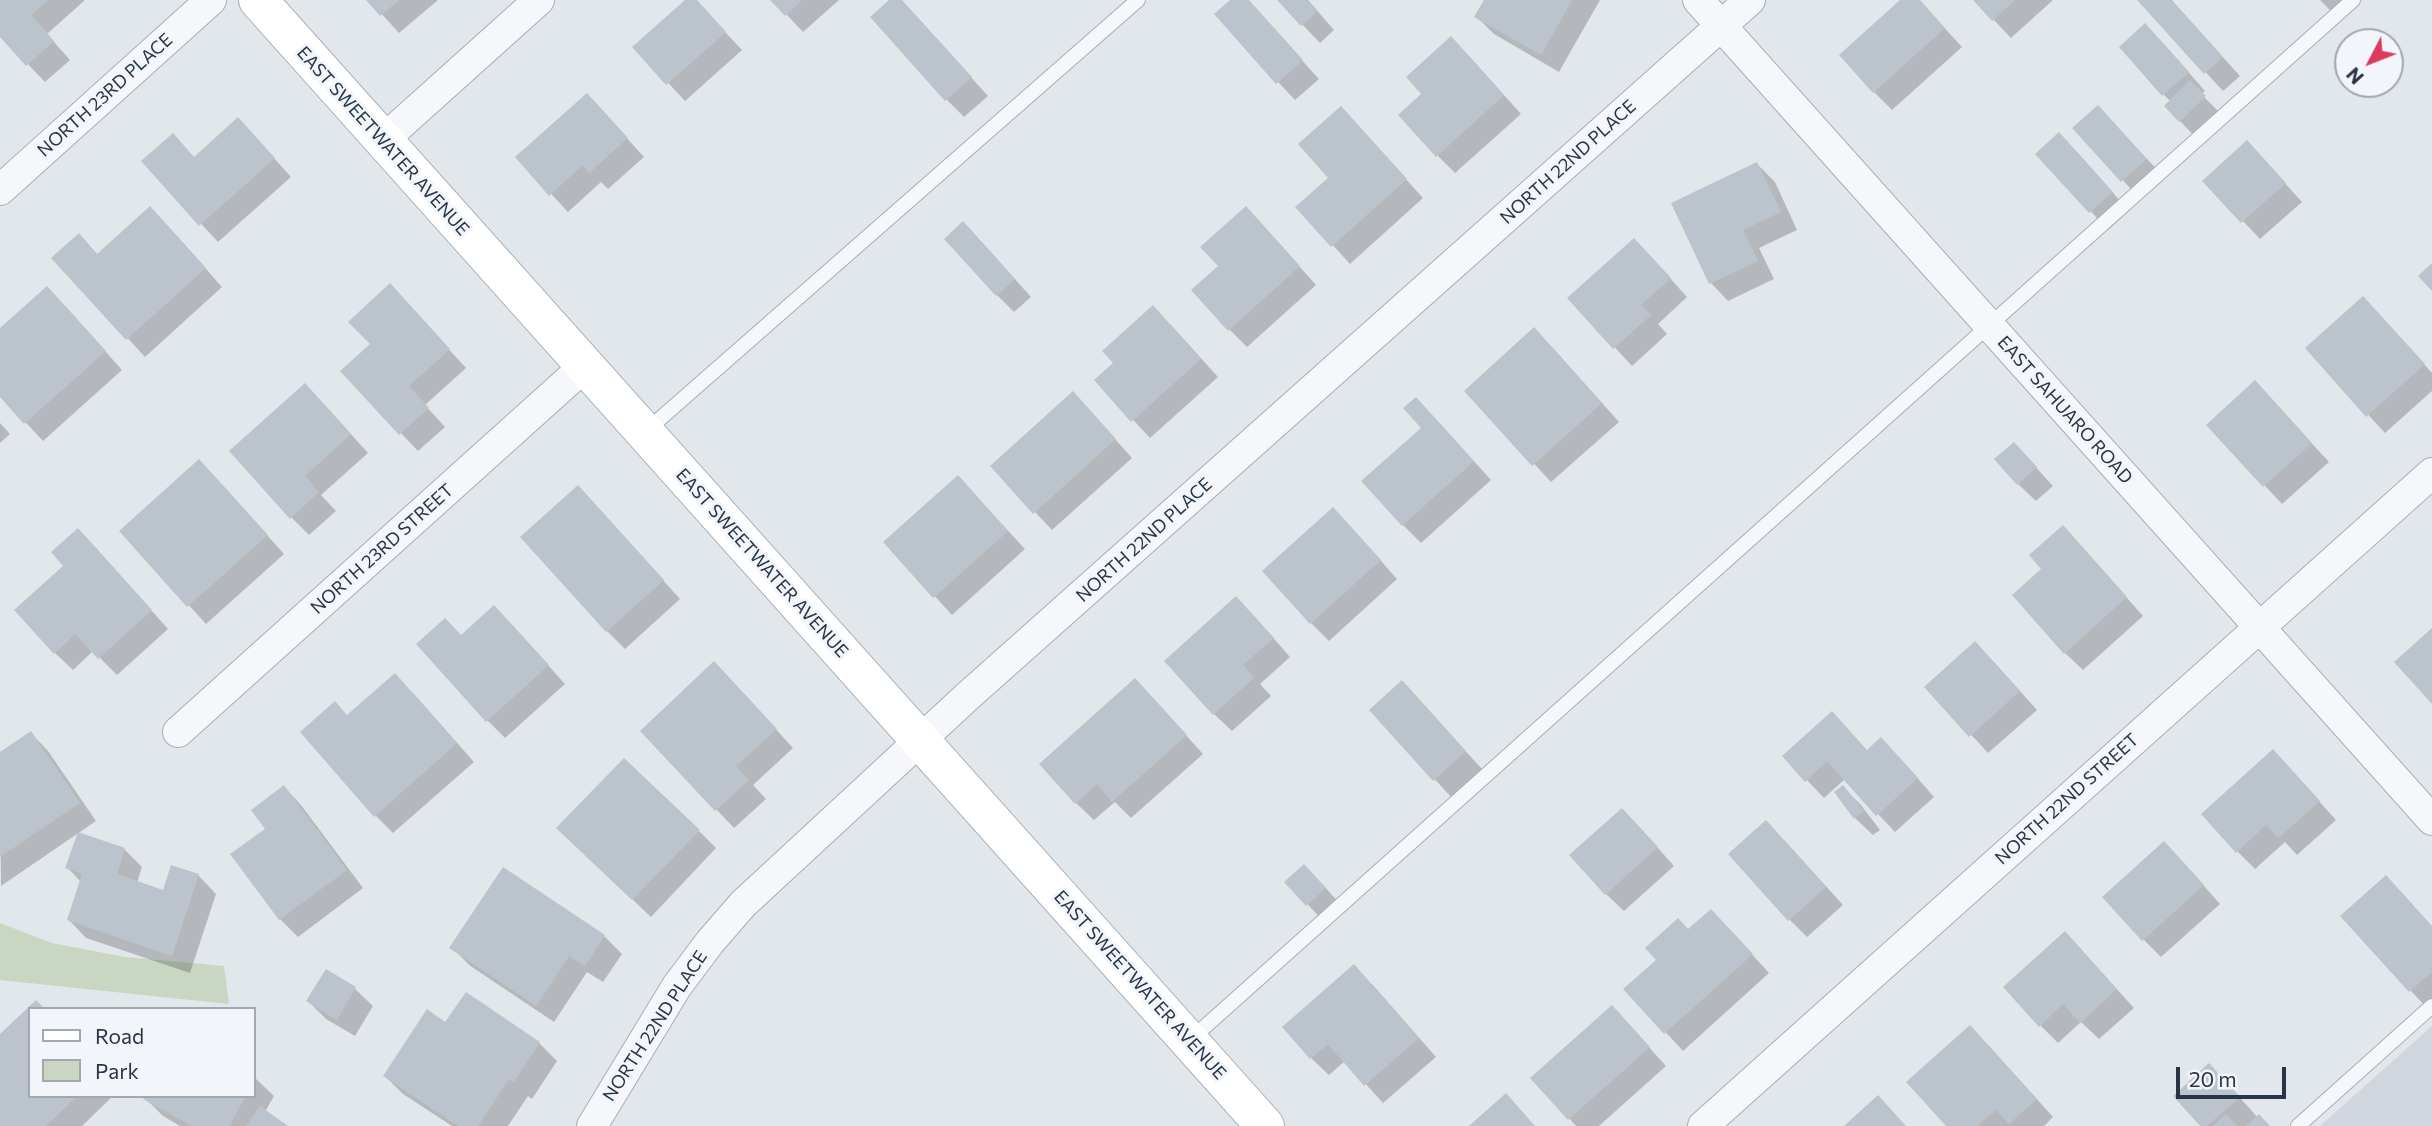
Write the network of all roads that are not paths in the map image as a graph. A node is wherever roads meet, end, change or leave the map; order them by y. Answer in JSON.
{"nodes":[{"id":1,"x":211,"y":0,"type":"edge"},
{"id":2,"x":258,"y":0,"type":"edge"},
{"id":3,"x":539,"y":0,"type":"edge"},
{"id":4,"x":1138,"y":0,"type":"edge"},
{"id":5,"x":1698,"y":0,"type":"edge"},
{"id":6,"x":1750,"y":0,"type":"edge"},
{"id":7,"x":2353,"y":0,"type":"edge"},
{"id":8,"x":1721,"y":26,"type":"junction"},
{"id":9,"x":382,"y":141,"type":"junction"},
{"id":10,"x":0,"y":190,"type":"edge"},
{"id":11,"x":1988,"y":325,"type":"junction"},
{"id":12,"x":586,"y":365,"type":"junction"},
{"id":13,"x":645,"y":432,"type":"junction"},
{"id":14,"x":2432,"y":473,"type":"edge"},
{"id":15,"x":2259,"y":626,"type":"junction"},
{"id":16,"x":178,"y":732,"type":"dead end"},
{"id":17,"x":920,"y":740,"type":"junction"},
{"id":18,"x":2432,"y":820,"type":"edge"},
{"id":19,"x":2432,"y":1006,"type":"edge"},
{"id":20,"x":1189,"y":1041,"type":"junction"},
{"id":21,"x":592,"y":1126,"type":"edge"},
{"id":22,"x":1265,"y":1126,"type":"edge"},
{"id":23,"x":1703,"y":1126,"type":"edge"},
{"id":24,"x":2298,"y":1126,"type":"edge"}],
"edges":[{"from":1,"to":10,"type":"street","name":"NORTH 23RD PLACE"},
{"from":2,"to":9,"type":"street","name":"EAST SWEETWATER AVENUE"},
{"from":3,"to":9,"type":"street"},
{"from":4,"to":13,"type":"lane"},
{"from":5,"to":8,"type":"street","name":"EAST SAHUARO ROAD"},
{"from":6,"to":8,"type":"street","name":"NORTH 22ND PLACE"},
{"from":7,"to":11,"type":"lane"},
{"from":8,"to":11,"type":"street","name":"EAST SAHUARO ROAD"},
{"from":8,"to":17,"type":"street","name":"NORTH 22ND PLACE"},
{"from":9,"to":12,"type":"street","name":"EAST SWEETWATER AVENUE"},
{"from":11,"to":15,"type":"street","name":"EAST SAHUARO ROAD"},
{"from":11,"to":20,"type":"lane"},
{"from":12,"to":13,"type":"street","name":"EAST SWEETWATER AVENUE"},
{"from":12,"to":16,"type":"street","name":"NORTH 23RD STREET"},
{"from":13,"to":17,"type":"street","name":"EAST SWEETWATER AVENUE"},
{"from":14,"to":15,"type":"street","name":"NORTH 22ND STREET"},
{"from":15,"to":18,"type":"street","name":"EAST SAHUARO ROAD"},
{"from":15,"to":23,"type":"street","name":"NORTH 22ND STREET"},
{"from":17,"to":20,"type":"street","name":"EAST SWEETWATER AVENUE"},
{"from":17,"to":21,"type":"street","name":"NORTH 22ND PLACE"},
{"from":19,"to":24,"type":"lane"},
{"from":20,"to":22,"type":"street","name":"EAST SWEETWATER AVENUE"}]}
